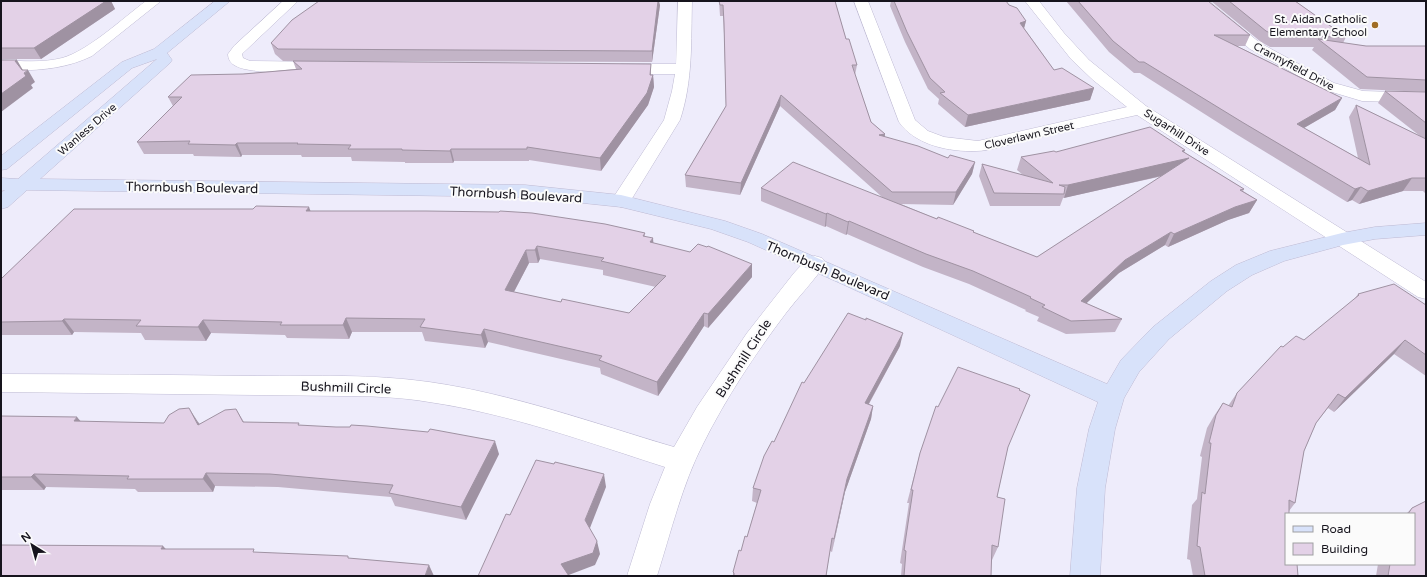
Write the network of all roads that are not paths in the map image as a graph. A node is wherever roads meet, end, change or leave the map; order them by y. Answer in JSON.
{"nodes":[{"id":1,"x":154,"y":1,"type":"edge"},
{"id":2,"x":223,"y":1,"type":"edge"},
{"id":3,"x":291,"y":1,"type":"edge"},
{"id":4,"x":685,"y":1,"type":"edge"},
{"id":5,"x":861,"y":1,"type":"edge"},
{"id":6,"x":1032,"y":1,"type":"edge"},
{"id":7,"x":1201,"y":1,"type":"edge"},
{"id":8,"x":159,"y":52,"type":"junction"},
{"id":9,"x":1,"y":65,"type":"edge"},
{"id":10,"x":336,"y":67,"type":"edge"},
{"id":11,"x":607,"y":68,"type":"edge"},
{"id":12,"x":682,"y":69,"type":"junction"},
{"id":13,"x":1426,"y":98,"type":"edge"},
{"id":14,"x":1140,"y":109,"type":"junction"},
{"id":15,"x":1,"y":165,"type":"edge"},
{"id":16,"x":1,"y":184,"type":"edge"},
{"id":17,"x":25,"y":184,"type":"junction"},
{"id":18,"x":621,"y":201,"type":"junction"},
{"id":19,"x":1,"y":203,"type":"edge"},
{"id":20,"x":1426,"y":229,"type":"edge"},
{"id":21,"x":1342,"y":239,"type":"junction"},
{"id":22,"x":815,"y":263,"type":"junction"},
{"id":23,"x":1426,"y":292,"type":"edge"},
{"id":24,"x":1,"y":383,"type":"edge"},
{"id":25,"x":1112,"y":397,"type":"junction"},
{"id":26,"x":681,"y":461,"type":"junction"},
{"id":27,"x":642,"y":576,"type":"edge"},
{"id":28,"x":1085,"y":576,"type":"edge"}],
"edges":[{"from":1,"to":9,"type":"street"},
{"from":2,"to":8,"type":"street","name":"Wanless Drive"},
{"from":3,"to":10,"type":"street"},
{"from":4,"to":12,"type":"street"},
{"from":5,"to":14,"type":"street","name":"Cloverlawn Street"},
{"from":6,"to":14,"type":"street","name":"Sugarhill Drive"},
{"from":7,"to":13,"type":"street","name":"Crannyfield Drive"},
{"from":8,"to":15,"type":"street","name":"Wanless Drive"},
{"from":8,"to":17,"type":"street","name":"Wanless Drive"},
{"from":11,"to":12,"type":"street"},
{"from":12,"to":18,"type":"street"},
{"from":14,"to":21,"type":"street","name":"Sugarhill Drive"},
{"from":16,"to":17,"type":"street","name":"Thornbush Boulevard"},
{"from":17,"to":18,"type":"street","name":"Thornbush Boulevard"},
{"from":17,"to":19,"type":"street","name":"Wanless Drive"},
{"from":18,"to":22,"type":"street","name":"Thornbush Boulevard"},
{"from":20,"to":21,"type":"street"},
{"from":21,"to":23,"type":"street","name":"Sugarhill Drive"},
{"from":21,"to":25,"type":"street"},
{"from":22,"to":25,"type":"street","name":"Thornbush Boulevard"},
{"from":22,"to":26,"type":"street","name":"Bushmill Circle"},
{"from":24,"to":26,"type":"street","name":"Bushmill Circle"},
{"from":25,"to":28,"type":"street"},
{"from":26,"to":27,"type":"street","name":"Bushmill Circle"}]}
